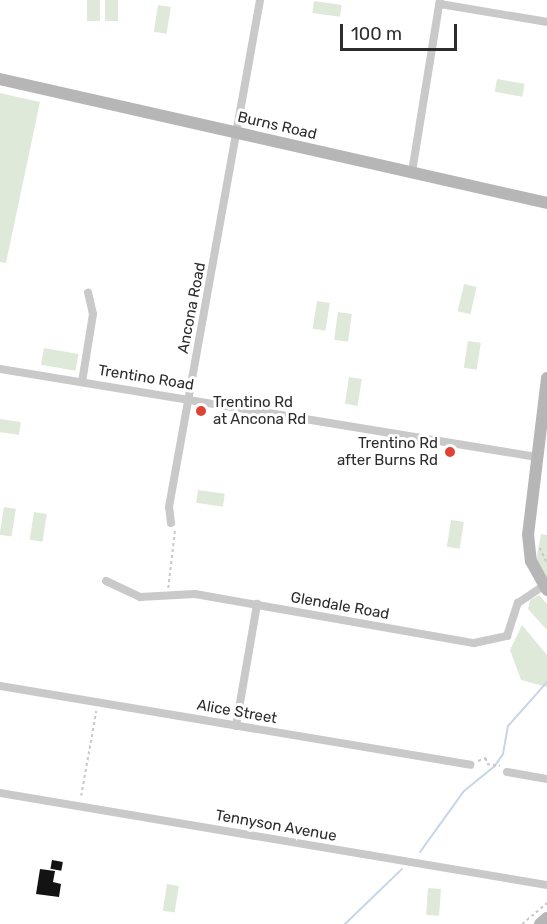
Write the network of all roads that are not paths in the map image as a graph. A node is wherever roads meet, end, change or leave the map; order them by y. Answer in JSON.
{"nodes":[{"id":1,"x":260,"y":0,"type":"edge"},
{"id":2,"x":440,"y":2,"type":"edge"},
{"id":3,"x":547,"y":22,"type":"edge"},
{"id":4,"x":0,"y":79,"type":"edge"},
{"id":5,"x":239,"y":133,"type":"junction"},
{"id":6,"x":412,"y":172,"type":"junction"},
{"id":7,"x":547,"y":203,"type":"edge"},
{"id":8,"x":88,"y":293,"type":"dead end"},
{"id":9,"x":0,"y":369,"type":"edge"},
{"id":10,"x":547,"y":378,"type":"edge"},
{"id":11,"x":82,"y":382,"type":"junction"},
{"id":12,"x":189,"y":399,"type":"junction"},
{"id":13,"x":537,"y":457,"type":"junction"},
{"id":14,"x":171,"y":523,"type":"road end"},
{"id":15,"x":106,"y":581,"type":"dead end"},
{"id":16,"x":545,"y":588,"type":"edge"},
{"id":17,"x":257,"y":604,"type":"junction"},
{"id":18,"x":0,"y":686,"type":"edge"},
{"id":19,"x":236,"y":726,"type":"junction"},
{"id":20,"x":470,"y":765,"type":"road end"},
{"id":21,"x":507,"y":772,"type":"road end"},
{"id":22,"x":547,"y":779,"type":"edge"},
{"id":23,"x":0,"y":793,"type":"edge"},
{"id":24,"x":547,"y":885,"type":"edge"},
{"id":25,"x":547,"y":918,"type":"edge"},
{"id":26,"x":540,"y":924,"type":"edge"}],
"edges":[{"from":1,"to":5,"type":"street","name":"Ancona Road"},
{"from":2,"to":3,"type":"street"},
{"from":2,"to":6,"type":"street"},
{"from":4,"to":5,"type":"main road","name":"Burns Road"},
{"from":5,"to":6,"type":"main road","name":"Burns Road"},
{"from":5,"to":12,"type":"street","name":"Ancona Road"},
{"from":6,"to":7,"type":"main road","name":"Burns Road"},
{"from":8,"to":11,"type":"street"},
{"from":9,"to":11,"type":"street","name":"Trentino Road"},
{"from":10,"to":13,"type":"main road"},
{"from":11,"to":12,"type":"street","name":"Trentino Road"},
{"from":12,"to":13,"type":"street","name":"Trentino Road"},
{"from":12,"to":14,"type":"street","name":"Ancona Road"},
{"from":13,"to":16,"type":"main road"},
{"from":15,"to":17,"type":"street","name":"Glendale Road"},
{"from":16,"to":17,"type":"street","name":"Glendale Road"},
{"from":17,"to":19,"type":"street"},
{"from":18,"to":19,"type":"street","name":"Alice Street"},
{"from":19,"to":20,"type":"street","name":"Alice Street"},
{"from":21,"to":22,"type":"street"},
{"from":23,"to":24,"type":"street","name":"Tennyson Avenue"},
{"from":25,"to":26,"type":"main road"}]}
